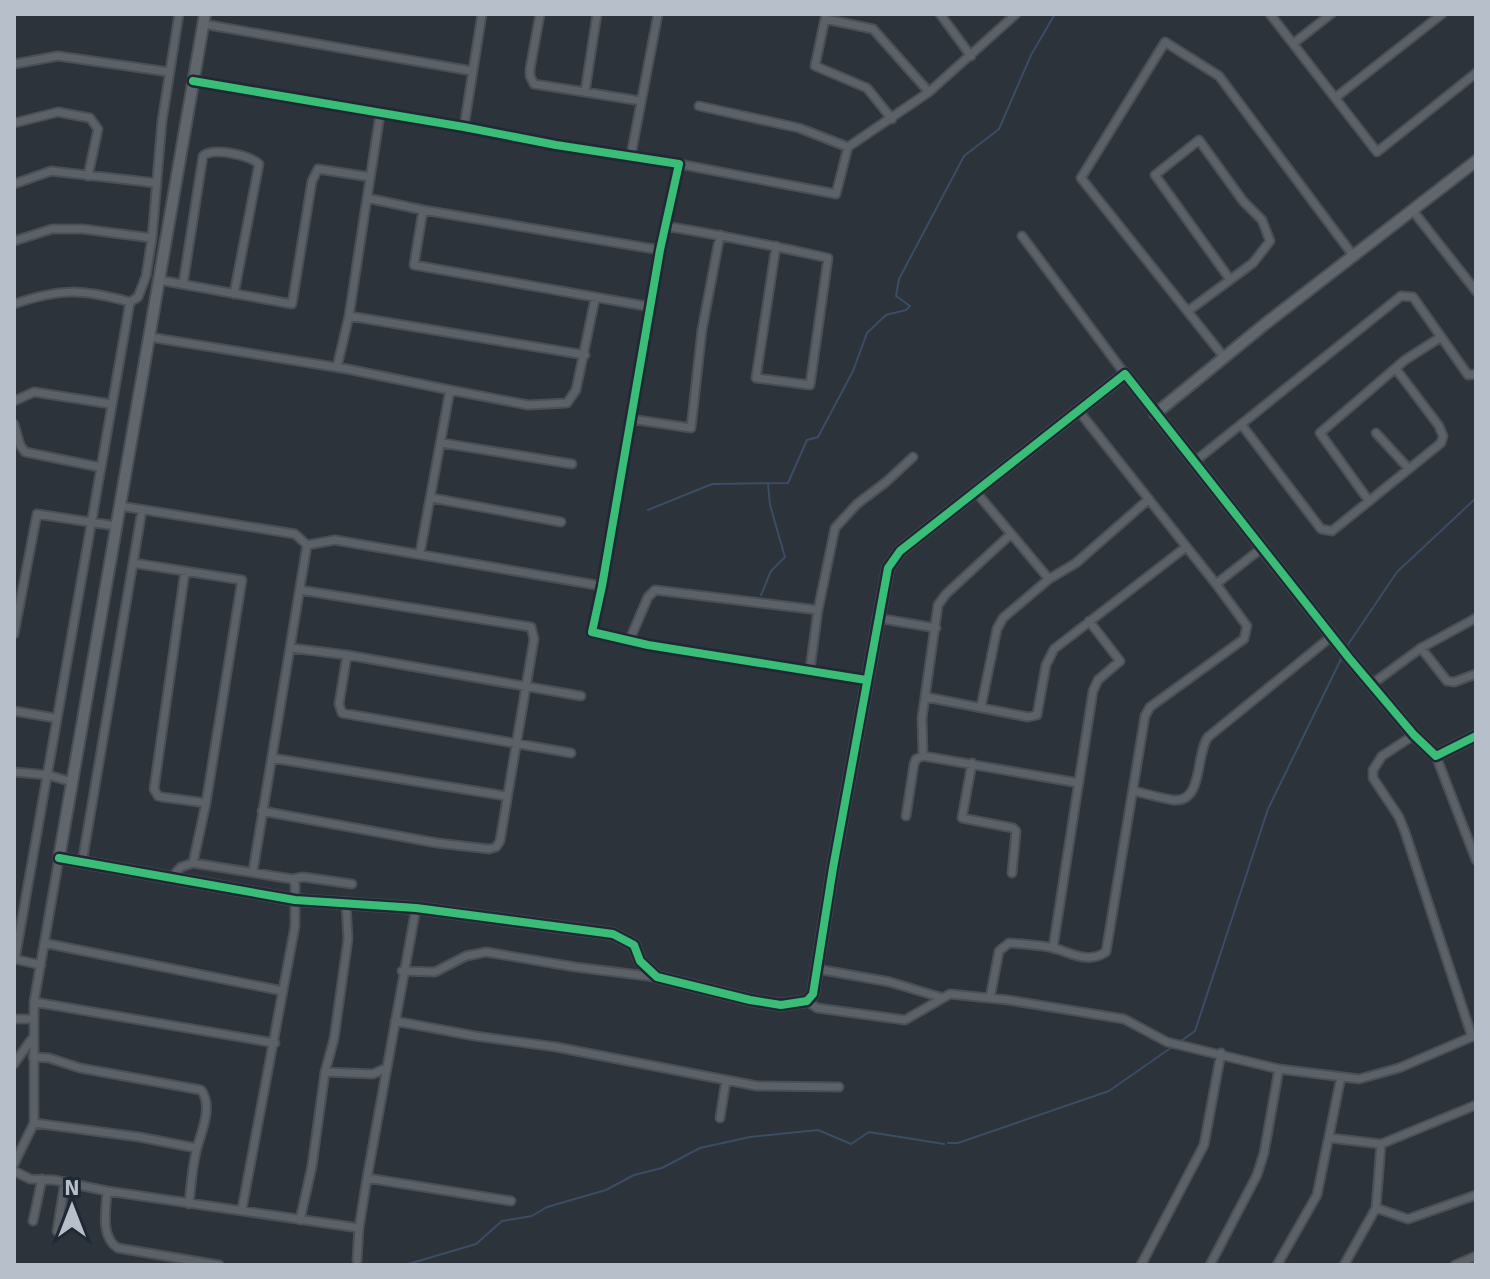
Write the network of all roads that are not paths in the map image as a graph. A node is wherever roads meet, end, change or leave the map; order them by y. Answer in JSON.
{"nodes":[{"id":1,"x":179,"y":14,"type":"edge"},
{"id":2,"x":472,"y":14,"type":"edge"},
{"id":3,"x":540,"y":14,"type":"edge"},
{"id":4,"x":597,"y":14,"type":"edge"},
{"id":5,"x":658,"y":14,"type":"edge"},
{"id":6,"x":940,"y":14,"type":"edge"},
{"id":7,"x":1016,"y":14,"type":"edge"},
{"id":8,"x":1270,"y":14,"type":"edge"},
{"id":9,"x":1331,"y":14,"type":"edge"},
{"id":10,"x":1442,"y":14,"type":"edge"},
{"id":11,"x":482,"y":15,"type":"edge"},
{"id":12,"x":826,"y":17,"type":"edge"},
{"id":13,"x":204,"y":19,"type":"edge"},
{"id":14,"x":1294,"y":43,"type":"junction"},
{"id":15,"x":971,"y":56,"type":"junction"},
{"id":16,"x":14,"y":64,"type":"edge"},
{"id":17,"x":472,"y":71,"type":"junction"},
{"id":18,"x":169,"y":72,"type":"junction"},
{"id":19,"x":1476,"y":73,"type":"edge"},
{"id":20,"x":193,"y":81,"type":"junction"},
{"id":21,"x":585,"y":92,"type":"junction"},
{"id":22,"x":929,"y":92,"type":"junction"},
{"id":23,"x":1335,"y":98,"type":"junction"},
{"id":24,"x":641,"y":101,"type":"junction"},
{"id":25,"x":699,"y":106,"type":"dead end"},
{"id":26,"x":380,"y":115,"type":"junction"},
{"id":27,"x":892,"y":119,"type":"junction"},
{"id":28,"x":14,"y":123,"type":"edge"},
{"id":29,"x":464,"y":127,"type":"junction"},
{"id":30,"x":848,"y":147,"type":"junction"},
{"id":31,"x":631,"y":155,"type":"junction"},
{"id":32,"x":1476,"y":161,"type":"edge"},
{"id":33,"x":679,"y":164,"type":"junction"},
{"id":34,"x":88,"y":176,"type":"junction"},
{"id":35,"x":370,"y":177,"type":"junction"},
{"id":36,"x":156,"y":183,"type":"junction"},
{"id":37,"x":14,"y":184,"type":"edge"},
{"id":38,"x":367,"y":198,"type":"junction"},
{"id":39,"x":423,"y":210,"type":"junction"},
{"id":40,"x":1413,"y":211,"type":"junction"},
{"id":41,"x":665,"y":226,"type":"junction"},
{"id":42,"x":14,"y":229,"type":"edge"},
{"id":43,"x":720,"y":235,"type":"junction"},
{"id":44,"x":1022,"y":236,"type":"dead end"},
{"id":45,"x":152,"y":238,"type":"junction"},
{"id":46,"x":15,"y":240,"type":"edge"},
{"id":47,"x":776,"y":246,"type":"junction"},
{"id":48,"x":660,"y":250,"type":"junction"},
{"id":49,"x":1352,"y":254,"type":"junction"},
{"id":50,"x":1229,"y":278,"type":"junction"},
{"id":51,"x":159,"y":280,"type":"junction"},
{"id":52,"x":183,"y":284,"type":"junction"},
{"id":53,"x":1476,"y":291,"type":"edge"},
{"id":54,"x":234,"y":294,"type":"junction"},
{"id":55,"x":595,"y":299,"type":"junction"},
{"id":56,"x":130,"y":302,"type":"junction"},
{"id":57,"x":14,"y":304,"type":"edge"},
{"id":58,"x":651,"y":307,"type":"junction"},
{"id":59,"x":1188,"y":311,"type":"junction"},
{"id":60,"x":349,"y":316,"type":"junction"},
{"id":61,"x":149,"y":337,"type":"junction"},
{"id":62,"x":1441,"y":337,"type":"junction"},
{"id":63,"x":585,"y":355,"type":"junction"},
{"id":64,"x":1224,"y":357,"type":"junction"},
{"id":65,"x":337,"y":367,"type":"junction"},
{"id":66,"x":1396,"y":369,"type":"junction"},
{"id":67,"x":1125,"y":374,"type":"junction"},
{"id":68,"x":1476,"y":374,"type":"edge"},
{"id":69,"x":450,"y":390,"type":"junction"},
{"id":70,"x":14,"y":401,"type":"edge"},
{"id":71,"x":111,"y":404,"type":"junction"},
{"id":72,"x":1078,"y":410,"type":"junction"},
{"id":73,"x":1155,"y":414,"type":"junction"},
{"id":74,"x":631,"y":419,"type":"junction"},
{"id":75,"x":14,"y":424,"type":"edge"},
{"id":76,"x":1241,"y":424,"type":"junction"},
{"id":77,"x":1376,"y":433,"type":"dead end"},
{"id":78,"x":442,"y":443,"type":"junction"},
{"id":79,"x":913,"y":457,"type":"dead end"},
{"id":80,"x":1194,"y":462,"type":"junction"},
{"id":81,"x":572,"y":464,"type":"dead end"},
{"id":82,"x":99,"y":467,"type":"junction"},
{"id":83,"x":1409,"y":469,"type":"junction"},
{"id":84,"x":976,"y":492,"type":"junction"},
{"id":85,"x":432,"y":498,"type":"junction"},
{"id":86,"x":1149,"y":499,"type":"junction"},
{"id":87,"x":1369,"y":501,"type":"junction"},
{"id":88,"x":120,"y":506,"type":"junction"},
{"id":89,"x":142,"y":510,"type":"junction"},
{"id":90,"x":90,"y":521,"type":"junction"},
{"id":91,"x":561,"y":522,"type":"dead end"},
{"id":92,"x":116,"y":526,"type":"junction"},
{"id":93,"x":1011,"y":534,"type":"junction"},
{"id":94,"x":307,"y":545,"type":"junction"},
{"id":95,"x":1186,"y":547,"type":"junction"},
{"id":96,"x":1262,"y":548,"type":"junction"},
{"id":97,"x":420,"y":553,"type":"junction"},
{"id":98,"x":133,"y":563,"type":"junction"},
{"id":99,"x":185,"y":571,"type":"junction"},
{"id":100,"x":1049,"y":579,"type":"junction"},
{"id":101,"x":1216,"y":584,"type":"junction"},
{"id":102,"x":602,"y":586,"type":"junction"},
{"id":103,"x":300,"y":590,"type":"junction"},
{"id":104,"x":818,"y":610,"type":"junction"},
{"id":105,"x":877,"y":618,"type":"junction"},
{"id":106,"x":1476,"y":618,"type":"edge"},
{"id":107,"x":1089,"y":621,"type":"junction"},
{"id":108,"x":936,"y":628,"type":"junction"},
{"id":109,"x":14,"y":634,"type":"edge"},
{"id":110,"x":1332,"y":636,"type":"junction"},
{"id":111,"x":630,"y":639,"type":"junction"},
{"id":112,"x":291,"y":648,"type":"junction"},
{"id":113,"x":1421,"y":648,"type":"junction"},
{"id":114,"x":347,"y":655,"type":"junction"},
{"id":115,"x":810,"y":669,"type":"junction"},
{"id":116,"x":1476,"y":674,"type":"edge"},
{"id":117,"x":866,"y":680,"type":"junction"},
{"id":118,"x":1372,"y":684,"type":"junction"},
{"id":119,"x":525,"y":686,"type":"junction"},
{"id":120,"x":581,"y":696,"type":"dead end"},
{"id":121,"x":926,"y":697,"type":"junction"},
{"id":122,"x":981,"y":707,"type":"junction"},
{"id":123,"x":14,"y":711,"type":"edge"},
{"id":124,"x":55,"y":718,"type":"junction"},
{"id":125,"x":1414,"y":735,"type":"junction"},
{"id":126,"x":1476,"y":736,"type":"edge"},
{"id":127,"x":516,"y":743,"type":"junction"},
{"id":128,"x":571,"y":753,"type":"dead end"},
{"id":129,"x":923,"y":756,"type":"junction"},
{"id":130,"x":1436,"y":756,"type":"junction"},
{"id":131,"x":272,"y":758,"type":"junction"},
{"id":132,"x":972,"y":763,"type":"junction"},
{"id":133,"x":14,"y":772,"type":"edge"},
{"id":134,"x":48,"y":775,"type":"junction"},
{"id":135,"x":72,"y":782,"type":"junction"},
{"id":136,"x":1079,"y":783,"type":"junction"},
{"id":137,"x":1134,"y":791,"type":"junction"},
{"id":138,"x":506,"y":796,"type":"junction"},
{"id":139,"x":206,"y":803,"type":"junction"},
{"id":140,"x":262,"y":811,"type":"junction"},
{"id":141,"x":906,"y":816,"type":"dead end"},
{"id":142,"x":59,"y":858,"type":"junction"},
{"id":143,"x":1476,"y":860,"type":"edge"},
{"id":144,"x":82,"y":863,"type":"junction"},
{"id":145,"x":193,"y":863,"type":"junction"},
{"id":146,"x":253,"y":871,"type":"junction"},
{"id":147,"x":1012,"y":873,"type":"dead end"},
{"id":148,"x":169,"y":879,"type":"junction"},
{"id":149,"x":292,"y":879,"type":"junction"},
{"id":150,"x":352,"y":884,"type":"dead end"},
{"id":151,"x":295,"y":900,"type":"junction"},
{"id":152,"x":346,"y":903,"type":"junction"},
{"id":153,"x":416,"y":908,"type":"junction"},
{"id":154,"x":44,"y":943,"type":"junction"},
{"id":155,"x":1053,"y":948,"type":"junction"},
{"id":156,"x":14,"y":959,"type":"edge"},
{"id":157,"x":41,"y":965,"type":"junction"},
{"id":158,"x":817,"y":969,"type":"junction"},
{"id":159,"x":402,"y":971,"type":"junction"},
{"id":160,"x":657,"y":977,"type":"junction"},
{"id":161,"x":283,"y":991,"type":"junction"},
{"id":162,"x":943,"y":998,"type":"junction"},
{"id":163,"x":990,"y":998,"type":"junction"},
{"id":164,"x":807,"y":1001,"type":"junction"},
{"id":165,"x":34,"y":1002,"type":"junction"},
{"id":166,"x":14,"y":1019,"type":"edge"},
{"id":167,"x":32,"y":1019,"type":"junction"},
{"id":168,"x":395,"y":1021,"type":"junction"},
{"id":169,"x":1474,"y":1036,"type":"edge"},
{"id":170,"x":32,"y":1039,"type":"junction"},
{"id":171,"x":275,"y":1043,"type":"junction"},
{"id":172,"x":1221,"y":1053,"type":"junction"},
{"id":173,"x":33,"y":1057,"type":"junction"},
{"id":174,"x":14,"y":1064,"type":"edge"},
{"id":175,"x":386,"y":1068,"type":"junction"},
{"id":176,"x":1279,"y":1069,"type":"junction"},
{"id":177,"x":325,"y":1072,"type":"junction"},
{"id":178,"x":1341,"y":1077,"type":"junction"},
{"id":179,"x":726,"y":1080,"type":"junction"},
{"id":180,"x":839,"y":1087,"type":"dead end"},
{"id":181,"x":1476,"y":1105,"type":"edge"},
{"id":182,"x":720,"y":1118,"type":"dead end"},
{"id":183,"x":34,"y":1123,"type":"junction"},
{"id":184,"x":1330,"y":1138,"type":"junction"},
{"id":185,"x":1381,"y":1144,"type":"junction"},
{"id":186,"x":196,"y":1148,"type":"junction"},
{"id":187,"x":14,"y":1164,"type":"edge"},
{"id":188,"x":14,"y":1171,"type":"edge"},
{"id":189,"x":367,"y":1178,"type":"junction"},
{"id":190,"x":42,"y":1179,"type":"junction"},
{"id":191,"x":65,"y":1182,"type":"junction"},
{"id":192,"x":107,"y":1191,"type":"junction"},
{"id":193,"x":1476,"y":1195,"type":"edge"},
{"id":194,"x":511,"y":1201,"type":"dead end"},
{"id":195,"x":189,"y":1204,"type":"junction"},
{"id":196,"x":1376,"y":1208,"type":"junction"},
{"id":197,"x":242,"y":1209,"type":"junction"},
{"id":198,"x":300,"y":1220,"type":"junction"},
{"id":199,"x":33,"y":1221,"type":"dead end"},
{"id":200,"x":359,"y":1228,"type":"junction"},
{"id":201,"x":57,"y":1231,"type":"dead end"},
{"id":202,"x":1476,"y":1256,"type":"edge"},
{"id":203,"x":357,"y":1260,"type":"dead end"},
{"id":204,"x":219,"y":1265,"type":"edge"},
{"id":205,"x":1141,"y":1265,"type":"edge"},
{"id":206,"x":1210,"y":1265,"type":"edge"},
{"id":207,"x":1277,"y":1265,"type":"edge"},
{"id":208,"x":1344,"y":1265,"type":"edge"},
{"id":209,"x":1455,"y":1265,"type":"edge"}],
"edges":[{"from":1,"to":18,"type":"street"},
{"from":2,"to":11,"type":"street"},
{"from":3,"to":21,"type":"street"},
{"from":4,"to":21,"type":"street"},
{"from":5,"to":24,"type":"street"},
{"from":6,"to":15,"type":"street"},
{"from":7,"to":15,"type":"street"},
{"from":8,"to":14,"type":"street"},
{"from":9,"to":14,"type":"street"},
{"from":10,"to":23,"type":"street"},
{"from":11,"to":17,"type":"street"},
{"from":12,"to":22,"type":"street"},
{"from":12,"to":27,"type":"street"},
{"from":13,"to":17,"type":"street"},
{"from":13,"to":20,"type":"street"},
{"from":14,"to":23,"type":"street"},
{"from":15,"to":22,"type":"street"},
{"from":16,"to":18,"type":"street"},
{"from":17,"to":29,"type":"street"},
{"from":18,"to":36,"type":"street"},
{"from":19,"to":23,"type":"street"},
{"from":20,"to":26,"type":"street"},
{"from":20,"to":51,"type":"street"},
{"from":21,"to":24,"type":"street"},
{"from":22,"to":27,"type":"street"},
{"from":24,"to":31,"type":"street"},
{"from":25,"to":30,"type":"street"},
{"from":26,"to":29,"type":"street"},
{"from":26,"to":35,"type":"street"},
{"from":27,"to":30,"type":"street"},
{"from":28,"to":34,"type":"street"},
{"from":29,"to":31,"type":"street"},
{"from":30,"to":33,"type":"street"},
{"from":31,"to":33,"type":"street"},
{"from":32,"to":40,"type":"street"},
{"from":33,"to":41,"type":"street"},
{"from":34,"to":36,"type":"street"},
{"from":34,"to":37,"type":"street"},
{"from":35,"to":38,"type":"street"},
{"from":35,"to":54,"type":"street"},
{"from":36,"to":45,"type":"street"},
{"from":38,"to":39,"type":"street"},
{"from":38,"to":60,"type":"street"},
{"from":39,"to":48,"type":"street"},
{"from":39,"to":55,"type":"street"},
{"from":40,"to":49,"type":"street"},
{"from":40,"to":53,"type":"street"},
{"from":41,"to":43,"type":"street"},
{"from":41,"to":48,"type":"street"},
{"from":42,"to":46,"type":"street"},
{"from":43,"to":47,"type":"street"},
{"from":43,"to":74,"type":"street"},
{"from":44,"to":67,"type":"street"},
{"from":45,"to":46,"type":"street"},
{"from":45,"to":56,"type":"street"},
{"from":47,"to":47,"type":"street"},
{"from":48,"to":58,"type":"street"},
{"from":49,"to":59,"type":"street"},
{"from":49,"to":64,"type":"street"},
{"from":50,"to":50,"type":"street"},
{"from":50,"to":59,"type":"street"},
{"from":51,"to":52,"type":"street"},
{"from":51,"to":61,"type":"street"},
{"from":52,"to":54,"type":"street"},
{"from":52,"to":54,"type":"street"},
{"from":55,"to":58,"type":"street"},
{"from":55,"to":63,"type":"street"},
{"from":56,"to":57,"type":"street"},
{"from":56,"to":71,"type":"street"},
{"from":58,"to":74,"type":"street"},
{"from":59,"to":64,"type":"street"},
{"from":60,"to":63,"type":"street"},
{"from":60,"to":65,"type":"street"},
{"from":61,"to":65,"type":"street"},
{"from":61,"to":88,"type":"street"},
{"from":62,"to":66,"type":"street"},
{"from":62,"to":68,"type":"street"},
{"from":62,"to":76,"type":"street"},
{"from":63,"to":69,"type":"street"},
{"from":64,"to":73,"type":"street"},
{"from":65,"to":69,"type":"street"},
{"from":66,"to":83,"type":"street"},
{"from":66,"to":87,"type":"street"},
{"from":67,"to":72,"type":"street"},
{"from":67,"to":73,"type":"street"},
{"from":69,"to":78,"type":"street"},
{"from":70,"to":71,"type":"street"},
{"from":71,"to":82,"type":"street"},
{"from":72,"to":84,"type":"street"},
{"from":72,"to":86,"type":"street"},
{"from":73,"to":80,"type":"street"},
{"from":74,"to":102,"type":"street"},
{"from":75,"to":82,"type":"street"},
{"from":76,"to":80,"type":"street"},
{"from":76,"to":87,"type":"street"},
{"from":77,"to":83,"type":"street"},
{"from":78,"to":81,"type":"street"},
{"from":78,"to":85,"type":"street"},
{"from":79,"to":104,"type":"street"},
{"from":80,"to":96,"type":"street"},
{"from":82,"to":90,"type":"street"},
{"from":83,"to":87,"type":"street"},
{"from":84,"to":93,"type":"street"},
{"from":84,"to":105,"type":"street"},
{"from":85,"to":91,"type":"street"},
{"from":85,"to":97,"type":"street"},
{"from":86,"to":95,"type":"street"},
{"from":86,"to":100,"type":"street"},
{"from":88,"to":89,"type":"street"},
{"from":88,"to":92,"type":"street"},
{"from":89,"to":94,"type":"street"},
{"from":89,"to":98,"type":"street"},
{"from":90,"to":92,"type":"street"},
{"from":90,"to":109,"type":"street"},
{"from":90,"to":124,"type":"street"},
{"from":92,"to":135,"type":"street"},
{"from":93,"to":100,"type":"street"},
{"from":93,"to":108,"type":"street"},
{"from":94,"to":97,"type":"street"},
{"from":94,"to":103,"type":"street"},
{"from":95,"to":101,"type":"street"},
{"from":95,"to":107,"type":"street"},
{"from":96,"to":101,"type":"street"},
{"from":96,"to":110,"type":"street"},
{"from":97,"to":102,"type":"street"},
{"from":98,"to":99,"type":"street"},
{"from":98,"to":144,"type":"street"},
{"from":99,"to":139,"type":"street"},
{"from":99,"to":139,"type":"street"},
{"from":100,"to":122,"type":"street"},
{"from":101,"to":137,"type":"street"},
{"from":102,"to":111,"type":"street"},
{"from":103,"to":112,"type":"street"},
{"from":103,"to":119,"type":"street"},
{"from":104,"to":111,"type":"street"},
{"from":104,"to":115,"type":"street"},
{"from":105,"to":108,"type":"street"},
{"from":105,"to":117,"type":"street"},
{"from":106,"to":113,"type":"street"},
{"from":107,"to":122,"type":"street"},
{"from":107,"to":136,"type":"street"},
{"from":108,"to":121,"type":"street"},
{"from":110,"to":118,"type":"street"},
{"from":110,"to":137,"type":"street"},
{"from":111,"to":115,"type":"street"},
{"from":112,"to":114,"type":"street"},
{"from":112,"to":131,"type":"street"},
{"from":113,"to":116,"type":"street"},
{"from":113,"to":118,"type":"street"},
{"from":114,"to":119,"type":"street"},
{"from":114,"to":127,"type":"street"},
{"from":115,"to":117,"type":"street"},
{"from":117,"to":158,"type":"street"},
{"from":118,"to":125,"type":"street"},
{"from":119,"to":120,"type":"street"},
{"from":119,"to":127,"type":"street"},
{"from":121,"to":122,"type":"street"},
{"from":121,"to":129,"type":"street"},
{"from":123,"to":124,"type":"street"},
{"from":124,"to":134,"type":"street"},
{"from":125,"to":130,"type":"street"},
{"from":125,"to":169,"type":"street"},
{"from":126,"to":130,"type":"street"},
{"from":127,"to":128,"type":"street"},
{"from":127,"to":138,"type":"street"},
{"from":129,"to":132,"type":"street"},
{"from":129,"to":141,"type":"street"},
{"from":130,"to":143,"type":"street"},
{"from":131,"to":138,"type":"street"},
{"from":131,"to":140,"type":"street"},
{"from":132,"to":136,"type":"street"},
{"from":132,"to":147,"type":"street"},
{"from":133,"to":134,"type":"street"},
{"from":134,"to":135,"type":"street"},
{"from":134,"to":156,"type":"street"},
{"from":135,"to":142,"type":"street"},
{"from":136,"to":155,"type":"street"},
{"from":137,"to":155,"type":"street"},
{"from":138,"to":140,"type":"street"},
{"from":139,"to":145,"type":"street"},
{"from":140,"to":146,"type":"street"},
{"from":142,"to":144,"type":"street"},
{"from":142,"to":154,"type":"street"},
{"from":144,"to":148,"type":"street"},
{"from":145,"to":146,"type":"street"},
{"from":145,"to":148,"type":"street"},
{"from":146,"to":149,"type":"street"},
{"from":148,"to":151,"type":"street"},
{"from":149,"to":150,"type":"street"},
{"from":149,"to":151,"type":"street"},
{"from":151,"to":152,"type":"street"},
{"from":151,"to":161,"type":"street"},
{"from":152,"to":153,"type":"street"},
{"from":152,"to":177,"type":"street"},
{"from":153,"to":159,"type":"street"},
{"from":153,"to":160,"type":"street"},
{"from":154,"to":157,"type":"street"},
{"from":154,"to":161,"type":"street"},
{"from":155,"to":163,"type":"street"},
{"from":156,"to":157,"type":"street"},
{"from":157,"to":165,"type":"street"},
{"from":158,"to":162,"type":"street"},
{"from":158,"to":164,"type":"street"},
{"from":159,"to":160,"type":"street"},
{"from":159,"to":168,"type":"street"},
{"from":160,"to":164,"type":"street"},
{"from":161,"to":171,"type":"street"},
{"from":162,"to":163,"type":"street"},
{"from":162,"to":164,"type":"street"},
{"from":163,"to":172,"type":"street"},
{"from":165,"to":167,"type":"street"},
{"from":165,"to":171,"type":"street"},
{"from":166,"to":167,"type":"street"},
{"from":167,"to":170,"type":"street"},
{"from":168,"to":175,"type":"street"},
{"from":168,"to":179,"type":"street"},
{"from":169,"to":178,"type":"street"},
{"from":170,"to":173,"type":"street"},
{"from":170,"to":174,"type":"street"},
{"from":171,"to":197,"type":"street"},
{"from":172,"to":176,"type":"street"},
{"from":172,"to":205,"type":"street"},
{"from":173,"to":183,"type":"street"},
{"from":173,"to":186,"type":"street"},
{"from":175,"to":177,"type":"street"},
{"from":175,"to":189,"type":"street"},
{"from":176,"to":178,"type":"street"},
{"from":176,"to":206,"type":"street"},
{"from":177,"to":198,"type":"street"},
{"from":178,"to":184,"type":"street"},
{"from":179,"to":180,"type":"street"},
{"from":179,"to":182,"type":"street"},
{"from":181,"to":185,"type":"street"},
{"from":183,"to":186,"type":"street"},
{"from":183,"to":187,"type":"street"},
{"from":184,"to":185,"type":"street"},
{"from":184,"to":207,"type":"street"},
{"from":185,"to":196,"type":"street"},
{"from":186,"to":195,"type":"street"},
{"from":188,"to":190,"type":"street"},
{"from":189,"to":194,"type":"street"},
{"from":189,"to":200,"type":"street"},
{"from":190,"to":191,"type":"street"},
{"from":190,"to":199,"type":"street"},
{"from":191,"to":192,"type":"street"},
{"from":191,"to":201,"type":"street"},
{"from":192,"to":195,"type":"street"},
{"from":192,"to":204,"type":"street"},
{"from":193,"to":196,"type":"street"},
{"from":195,"to":197,"type":"street"},
{"from":196,"to":208,"type":"street"},
{"from":197,"to":198,"type":"street"},
{"from":198,"to":200,"type":"street"},
{"from":200,"to":203,"type":"street"},
{"from":202,"to":209,"type":"street"}]}
